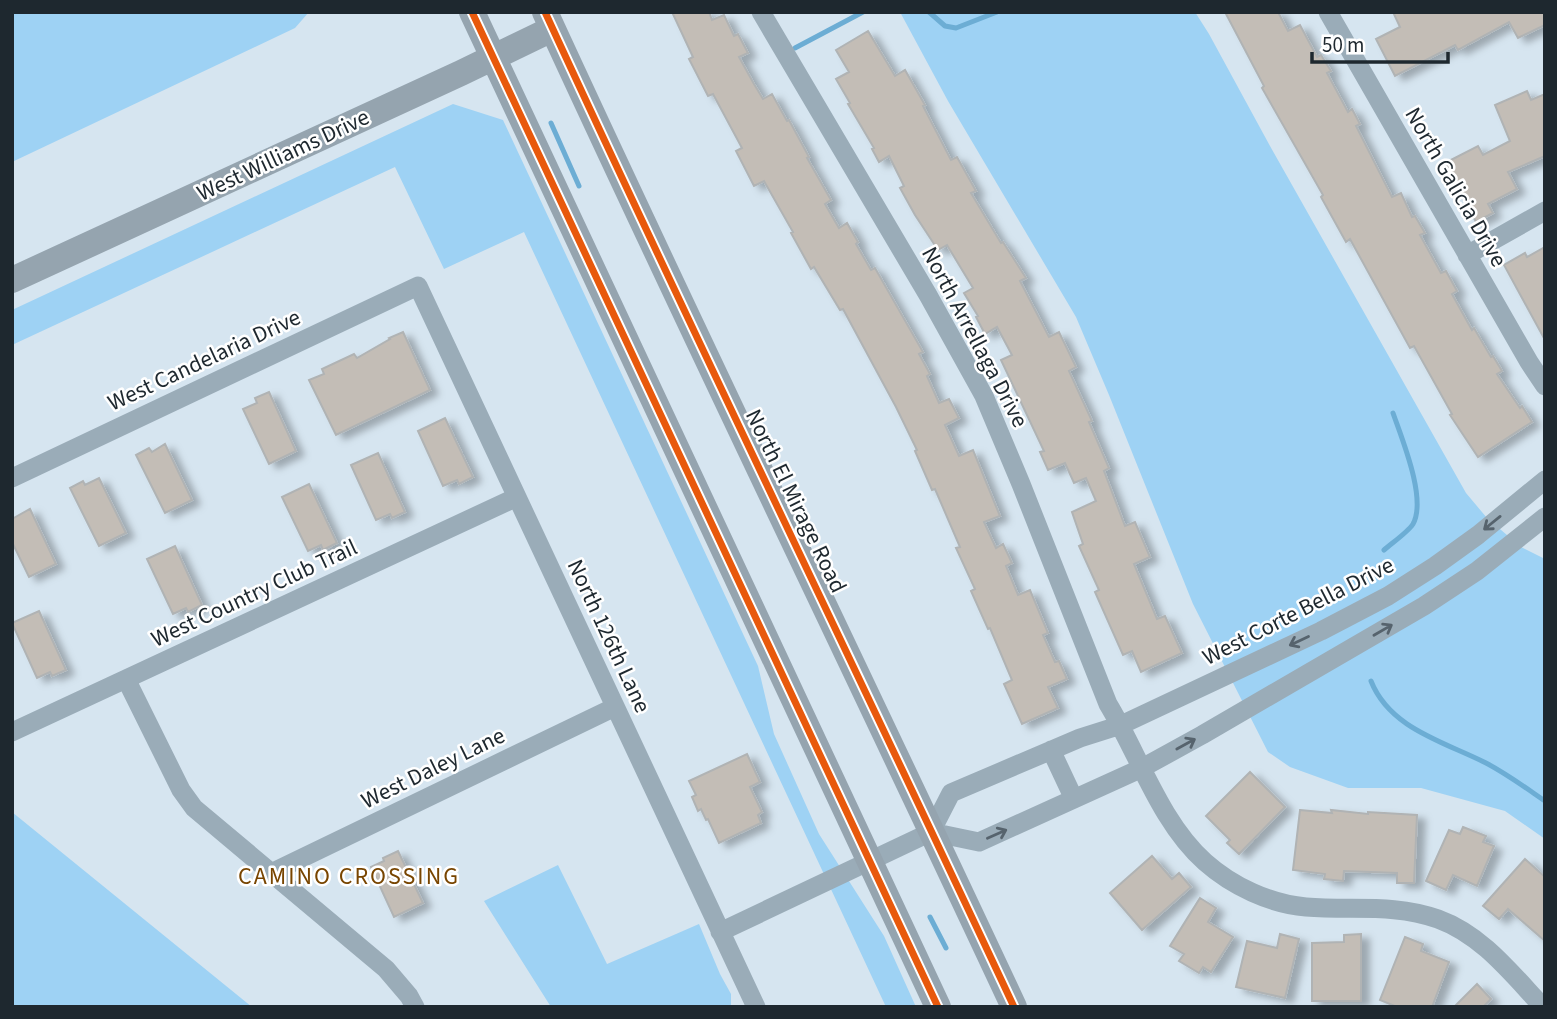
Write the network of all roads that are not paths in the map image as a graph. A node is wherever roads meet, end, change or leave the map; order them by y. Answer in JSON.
{"nodes":[{"id":1,"x":472,"y":12,"type":"edge"},
{"id":2,"x":761,"y":12,"type":"edge"},
{"id":3,"x":1331,"y":14,"type":"edge"},
{"id":4,"x":548,"y":21,"type":"edge"},
{"id":5,"x":493,"y":58,"type":"junction"},
{"id":6,"x":1545,"y":211,"type":"edge"},
{"id":7,"x":1467,"y":255,"type":"junction"},
{"id":8,"x":12,"y":280,"type":"edge"},
{"id":9,"x":418,"y":286,"type":"joint"},
{"id":10,"x":1545,"y":386,"type":"edge"},
{"id":11,"x":12,"y":478,"type":"edge"},
{"id":12,"x":1545,"y":480,"type":"edge"},
{"id":13,"x":517,"y":497,"type":"junction"},
{"id":14,"x":1545,"y":517,"type":"edge"},
{"id":15,"x":127,"y":679,"type":"junction"},
{"id":16,"x":615,"y":707,"type":"junction"},
{"id":17,"x":12,"y":732,"type":"edge"},
{"id":18,"x":1124,"y":732,"type":"junction"},
{"id":19,"x":1051,"y":750,"type":"junction"},
{"id":20,"x":1142,"y":768,"type":"junction"},
{"id":21,"x":1074,"y":799,"type":"junction"},
{"id":22,"x":931,"y":832,"type":"junction"},
{"id":23,"x":869,"y":861,"type":"junction"},
{"id":24,"x":271,"y":873,"type":"junction"},
{"id":25,"x":720,"y":932,"type":"junction"},
{"id":26,"x":415,"y":1007,"type":"edge"},
{"id":27,"x":756,"y":1007,"type":"edge"},
{"id":28,"x":938,"y":1007,"type":"edge"},
{"id":29,"x":1014,"y":1007,"type":"edge"},
{"id":30,"x":1543,"y":1007,"type":"edge"}],
"edges":[{"from":1,"to":5,"type":"main road"},
{"from":2,"to":18,"type":"street","name":"North Arrellaga Drive"},
{"from":3,"to":7,"type":"street","name":"North Galicia Drive"},
{"from":4,"to":5,"type":"main road","name":"West Williams Drive"},
{"from":4,"to":22,"type":"main road","name":"North El Mirage Road"},
{"from":5,"to":8,"type":"main road","name":"West Williams Drive"},
{"from":5,"to":23,"type":"main road"},
{"from":6,"to":7,"type":"street"},
{"from":7,"to":10,"type":"street","name":"North Galicia Drive"},
{"from":9,"to":11,"type":"street","name":"West Candelaria Drive"},
{"from":9,"to":13,"type":"street","name":"North 126th Lane"},
{"from":12,"to":18,"type":"street","name":"West Corte Bella Drive","one_way":true},
{"from":13,"to":15,"type":"street","name":"West Country Club Trail"},
{"from":13,"to":16,"type":"street","name":"North 126th Lane"},
{"from":20,"to":14,"type":"street","one_way":true},
{"from":15,"to":17,"type":"street","name":"West Country Club Trail"},
{"from":15,"to":24,"type":"street"},
{"from":16,"to":24,"type":"street","name":"West Daley Lane"},
{"from":16,"to":25,"type":"street","name":"North 126th Lane"},
{"from":18,"to":19,"type":"street","name":"West Corte Bella Drive"},
{"from":18,"to":20,"type":"street","name":"North Arrellaga Drive"},
{"from":19,"to":21,"type":"street"},
{"from":19,"to":22,"type":"street","name":"West Corte Bella Drive"},
{"from":20,"to":21,"type":"street"},
{"from":20,"to":30,"type":"street","name":"North Arrellaga Drive"},
{"from":22,"to":21,"type":"street","one_way":true},
{"from":22,"to":23,"type":"street"},
{"from":22,"to":29,"type":"main road","name":"North El Mirage Road"},
{"from":23,"to":25,"type":"street"},
{"from":23,"to":28,"type":"main road"},
{"from":24,"to":26,"type":"street"},
{"from":25,"to":27,"type":"street","name":"North 126th Lane"}]}
